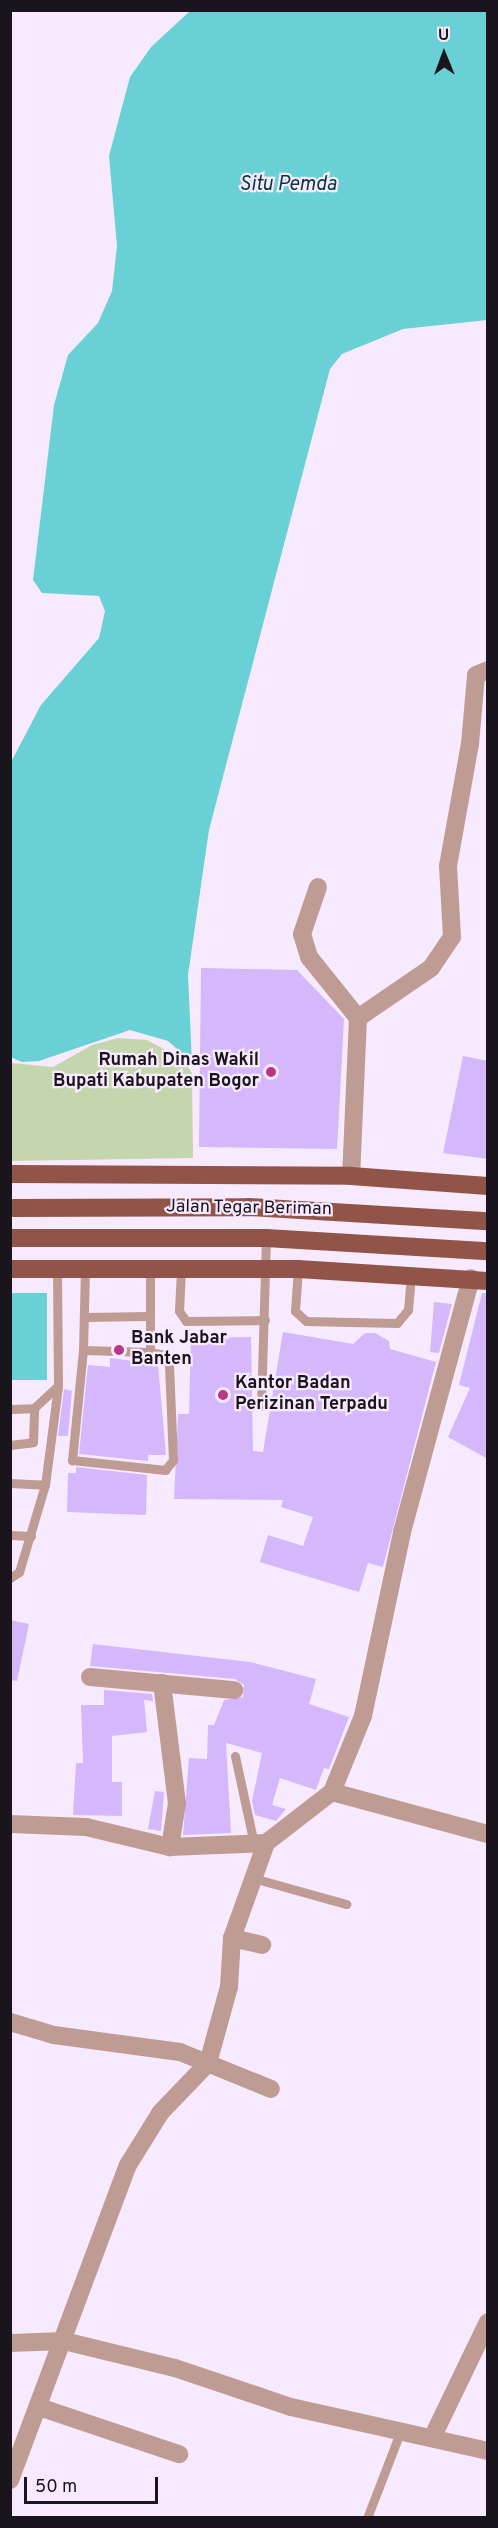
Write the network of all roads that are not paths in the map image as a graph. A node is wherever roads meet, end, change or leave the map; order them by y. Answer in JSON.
{"nodes":[{"id":1,"x":488,"y":670,"type":"edge"},
{"id":2,"x":318,"y":887,"type":"dead end"},
{"id":3,"x":358,"y":1018,"type":"junction"},
{"id":4,"x":10,"y":1174,"type":"edge"},
{"id":5,"x":250,"y":1174,"type":"junction"},
{"id":6,"x":351,"y":1176,"type":"junction"},
{"id":7,"x":488,"y":1186,"type":"edge"},
{"id":8,"x":249,"y":1207,"type":"junction"},
{"id":9,"x":10,"y":1208,"type":"edge"},
{"id":10,"x":488,"y":1221,"type":"edge"},
{"id":11,"x":10,"y":1238,"type":"edge"},
{"id":12,"x":266,"y":1238,"type":"junction"},
{"id":13,"x":488,"y":1251,"type":"edge"},
{"id":14,"x":10,"y":1269,"type":"edge"},
{"id":15,"x":57,"y":1269,"type":"junction"},
{"id":16,"x":85,"y":1269,"type":"junction"},
{"id":17,"x":150,"y":1269,"type":"junction"},
{"id":18,"x":181,"y":1269,"type":"junction"},
{"id":19,"x":268,"y":1269,"type":"junction"},
{"id":20,"x":298,"y":1269,"type":"junction"},
{"id":21,"x":411,"y":1273,"type":"junction"},
{"id":22,"x":479,"y":1280,"type":"edge"},
{"id":23,"x":149,"y":1316,"type":"junction"},
{"id":24,"x":84,"y":1317,"type":"junction"},
{"id":25,"x":266,"y":1320,"type":"junction"},
{"id":26,"x":83,"y":1350,"type":"junction"},
{"id":27,"x":150,"y":1352,"type":"junction"},
{"id":28,"x":58,"y":1386,"type":"junction"},
{"id":29,"x":261,"y":1406,"type":"dead end"},
{"id":30,"x":34,"y":1408,"type":"junction"},
{"id":31,"x":10,"y":1409,"type":"edge"},
{"id":32,"x":10,"y":1445,"type":"edge"},
{"id":33,"x":10,"y":1484,"type":"edge"},
{"id":34,"x":45,"y":1485,"type":"junction"},
{"id":35,"x":10,"y":1535,"type":"edge"},
{"id":36,"x":31,"y":1536,"type":"junction"},
{"id":37,"x":10,"y":1578,"type":"edge"},
{"id":38,"x":90,"y":1677,"type":"dead end"},
{"id":39,"x":162,"y":1683,"type":"junction"},
{"id":40,"x":234,"y":1690,"type":"dead end"},
{"id":41,"x":235,"y":1756,"type":"dead end"},
{"id":42,"x":332,"y":1792,"type":"junction"},
{"id":43,"x":10,"y":1824,"type":"edge"},
{"id":44,"x":488,"y":1834,"type":"edge"},
{"id":45,"x":260,"y":1844,"type":"junction"},
{"id":46,"x":170,"y":1847,"type":"junction"},
{"id":47,"x":253,"y":1878,"type":"junction"},
{"id":48,"x":346,"y":1904,"type":"dead end"},
{"id":49,"x":232,"y":1938,"type":"junction"},
{"id":50,"x":262,"y":1944,"type":"dead end"},
{"id":51,"x":10,"y":2022,"type":"edge"},
{"id":52,"x":208,"y":2063,"type":"junction"},
{"id":53,"x":271,"y":2089,"type":"dead end"},
{"id":54,"x":488,"y":2322,"type":"edge"},
{"id":55,"x":64,"y":2341,"type":"junction"},
{"id":56,"x":10,"y":2343,"type":"edge"},
{"id":57,"x":39,"y":2407,"type":"junction"},
{"id":58,"x":402,"y":2428,"type":"junction"},
{"id":59,"x":19,"y":2432,"type":"edge"},
{"id":60,"x":434,"y":2434,"type":"junction"},
{"id":61,"x":488,"y":2451,"type":"edge"},
{"id":62,"x":179,"y":2454,"type":"dead end"},
{"id":63,"x":10,"y":2480,"type":"edge"},
{"id":64,"x":367,"y":2517,"type":"edge"}],
"edges":[{"from":1,"to":3,"type":"street"},
{"from":2,"to":3,"type":"street"},
{"from":3,"to":6,"type":"street"},
{"from":4,"to":5,"type":"main road","name":"Jalan Tegar Beriman"},
{"from":5,"to":6,"type":"main road","name":"Jalan Tegar Beriman"},
{"from":5,"to":8,"type":"main road"},
{"from":6,"to":7,"type":"main road","name":"Jalan Tegar Beriman"},
{"from":8,"to":9,"type":"main road","name":"Jalan Tegar Beriman"},
{"from":8,"to":10,"type":"main road","name":"Jalan Tegar Beriman"},
{"from":11,"to":12,"type":"main road","name":"Jalan Tegar Beriman"},
{"from":12,"to":13,"type":"main road","name":"Jalan Tegar Beriman"},
{"from":12,"to":19,"type":"lane"},
{"from":14,"to":15,"type":"main road"},
{"from":15,"to":16,"type":"main road"},
{"from":15,"to":28,"type":"lane"},
{"from":16,"to":17,"type":"main road"},
{"from":16,"to":24,"type":"lane"},
{"from":17,"to":18,"type":"main road"},
{"from":17,"to":23,"type":"lane"},
{"from":18,"to":19,"type":"main road"},
{"from":18,"to":25,"type":"lane"},
{"from":19,"to":20,"type":"main road"},
{"from":19,"to":25,"type":"lane"},
{"from":20,"to":21,"type":"main road"},
{"from":20,"to":21,"type":"lane"},
{"from":21,"to":22,"type":"main road"},
{"from":22,"to":42,"type":"street"},
{"from":23,"to":24,"type":"lane"},
{"from":23,"to":27,"type":"lane"},
{"from":24,"to":26,"type":"lane"},
{"from":25,"to":29,"type":"lane"},
{"from":26,"to":27,"type":"lane"},
{"from":26,"to":27,"type":"lane"},
{"from":28,"to":30,"type":"lane"},
{"from":28,"to":34,"type":"lane"},
{"from":30,"to":31,"type":"lane"},
{"from":30,"to":32,"type":"lane"},
{"from":33,"to":34,"type":"lane"},
{"from":34,"to":36,"type":"lane"},
{"from":35,"to":36,"type":"lane"},
{"from":36,"to":37,"type":"lane"},
{"from":38,"to":39,"type":"street"},
{"from":39,"to":40,"type":"street"},
{"from":39,"to":46,"type":"street"},
{"from":41,"to":45,"type":"lane"},
{"from":42,"to":44,"type":"street"},
{"from":42,"to":45,"type":"street"},
{"from":43,"to":46,"type":"street"},
{"from":45,"to":46,"type":"street"},
{"from":45,"to":47,"type":"street"},
{"from":47,"to":48,"type":"lane"},
{"from":47,"to":49,"type":"street"},
{"from":49,"to":50,"type":"street"},
{"from":49,"to":52,"type":"street"},
{"from":51,"to":52,"type":"street"},
{"from":52,"to":53,"type":"street"},
{"from":52,"to":55,"type":"street"},
{"from":54,"to":60,"type":"street"},
{"from":55,"to":56,"type":"street"},
{"from":55,"to":57,"type":"street"},
{"from":55,"to":58,"type":"street"},
{"from":57,"to":59,"type":"street"},
{"from":57,"to":62,"type":"street"},
{"from":58,"to":60,"type":"street"},
{"from":58,"to":64,"type":"lane"},
{"from":59,"to":63,"type":"street"},
{"from":60,"to":61,"type":"street"}]}
